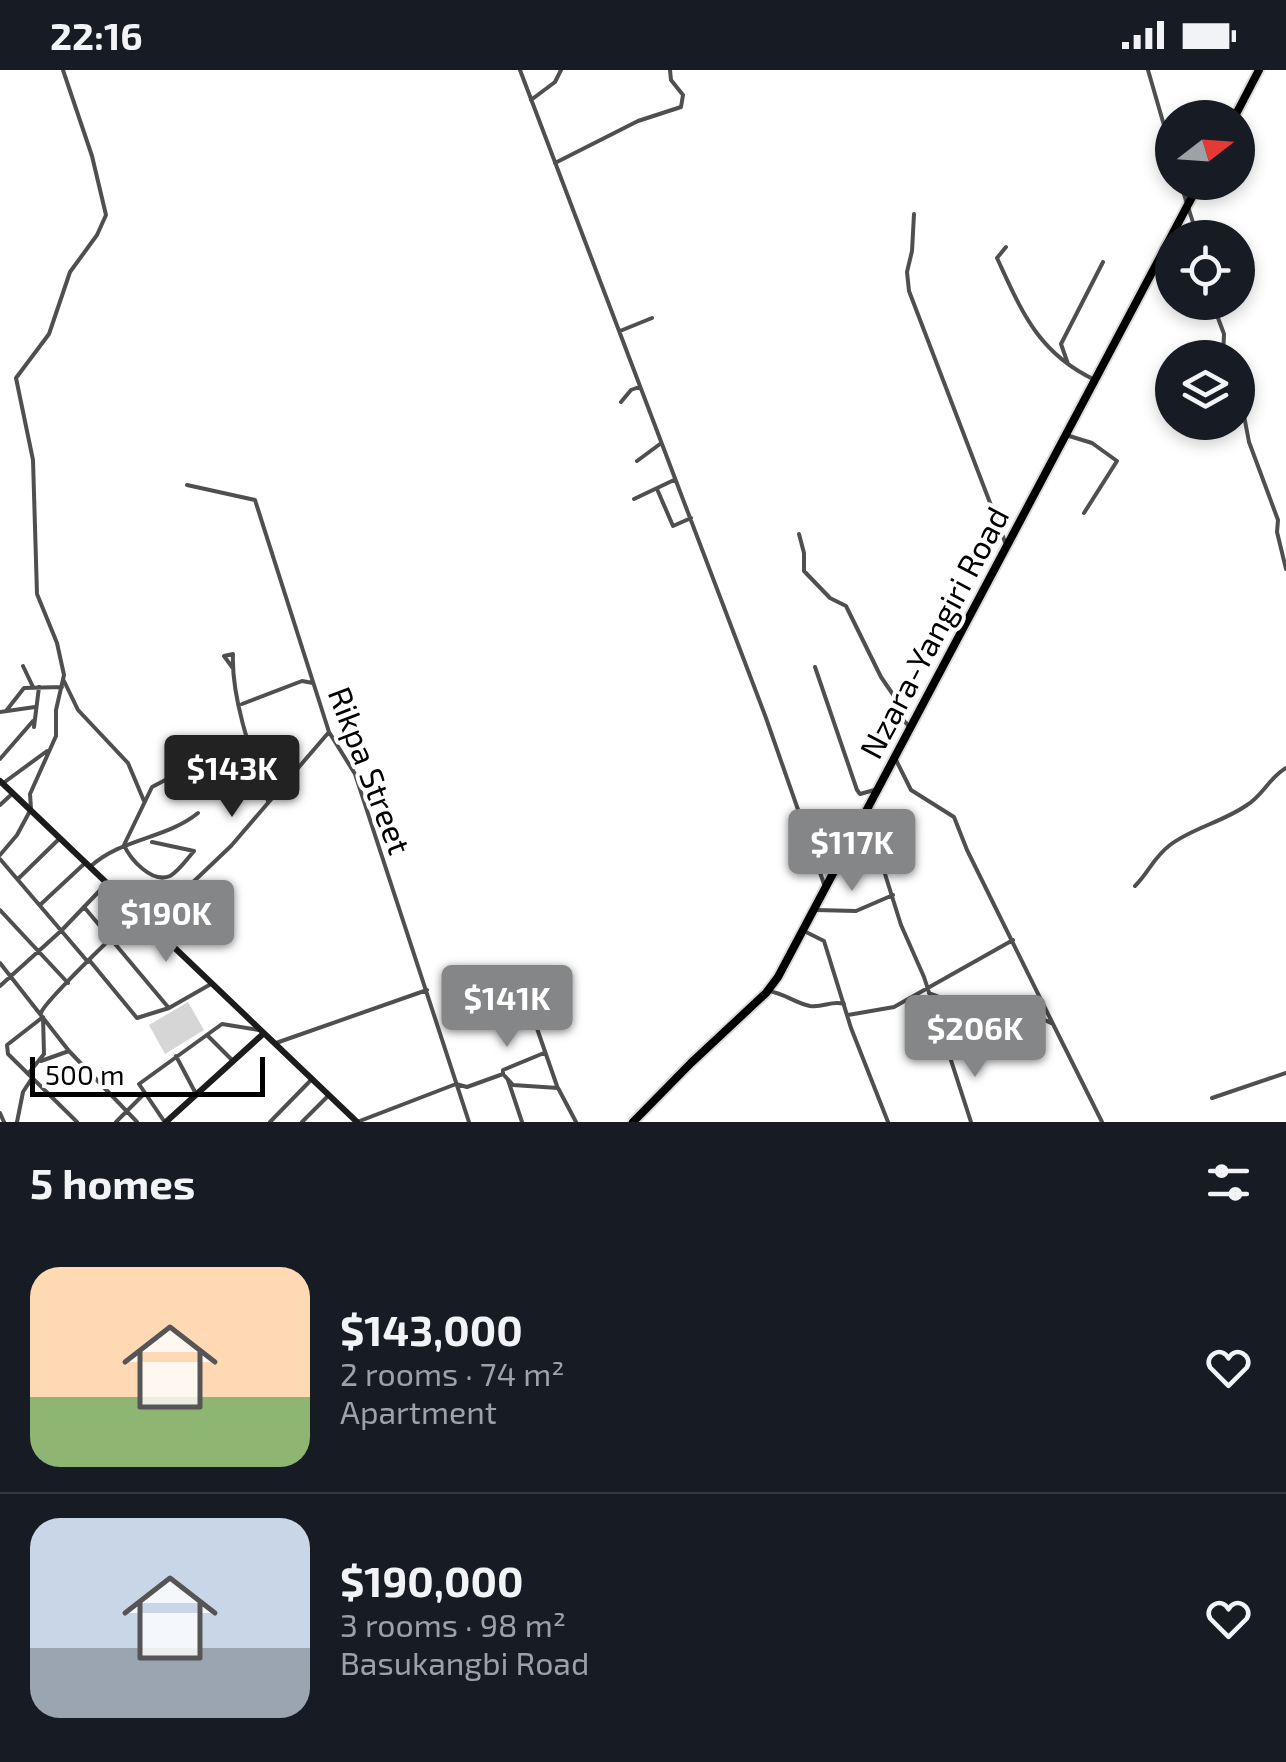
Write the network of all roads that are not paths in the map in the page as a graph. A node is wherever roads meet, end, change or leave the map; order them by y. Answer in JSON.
{"nodes":[{"id":1,"x":64,"y":70,"type":"edge"},
{"id":2,"x":520,"y":70,"type":"edge"},
{"id":3,"x":561,"y":70,"type":"edge"},
{"id":4,"x":670,"y":70,"type":"edge"},
{"id":5,"x":1148,"y":70,"type":"edge"},
{"id":6,"x":1259,"y":70,"type":"edge"},
{"id":7,"x":531,"y":100,"type":"junction"},
{"id":8,"x":1157,"y":100,"type":"edge"},
{"id":9,"x":1243,"y":100,"type":"edge"},
{"id":10,"x":556,"y":163,"type":"junction"},
{"id":11,"x":1187,"y":200,"type":"edge"},
{"id":12,"x":1190,"y":200,"type":"edge"},
{"id":13,"x":1188,"y":204,"type":"junction"},
{"id":14,"x":914,"y":214,"type":"dead end"},
{"id":15,"x":1193,"y":220,"type":"edge"},
{"id":16,"x":1006,"y":246,"type":"dead end"},
{"id":17,"x":913,"y":248,"type":"junction"},
{"id":18,"x":903,"y":249,"type":"dead end"},
{"id":19,"x":1104,"y":262,"type":"dead end"},
{"id":20,"x":652,"y":318,"type":"dead end"},
{"id":21,"x":620,"y":331,"type":"junction"},
{"id":22,"x":1068,"y":364,"type":"junction"},
{"id":23,"x":1095,"y":380,"type":"junction"},
{"id":24,"x":639,"y":386,"type":"junction"},
{"id":25,"x":621,"y":402,"type":"dead end"},
{"id":26,"x":1066,"y":436,"type":"junction"},
{"id":27,"x":1249,"y":440,"type":"edge"},
{"id":28,"x":660,"y":444,"type":"junction"},
{"id":29,"x":637,"y":460,"type":"dead end"},
{"id":30,"x":676,"y":480,"type":"junction"},
{"id":31,"x":187,"y":485,"type":"dead end"},
{"id":32,"x":656,"y":489,"type":"junction"},
{"id":33,"x":634,"y":499,"type":"dead end"},
{"id":34,"x":1084,"y":513,"type":"dead end"},
{"id":35,"x":691,"y":518,"type":"junction"},
{"id":36,"x":799,"y":534,"type":"dead end"},
{"id":37,"x":1006,"y":547,"type":"junction"},
{"id":38,"x":1286,"y":569,"type":"edge"},
{"id":39,"x":24,"y":666,"type":"dead end"},
{"id":40,"x":232,"y":667,"type":"dead end"},
{"id":41,"x":815,"y":667,"type":"dead end"},
{"id":42,"x":313,"y":682,"type":"junction"},
{"id":43,"x":62,"y":685,"type":"junction"},
{"id":44,"x":36,"y":687,"type":"junction"},
{"id":45,"x":241,"y":705,"type":"junction"},
{"id":46,"x":37,"y":707,"type":"junction"},
{"id":47,"x":3,"y":712,"type":"edge"},
{"id":48,"x":910,"y":728,"type":"junction"},
{"id":49,"x":329,"y":732,"type":"junction"},
{"id":50,"x":49,"y":749,"type":"junction"},
{"id":51,"x":894,"y":758,"type":"junction"},
{"id":52,"x":0,"y":759,"type":"edge"},
{"id":53,"x":1286,"y":768,"type":"edge"},
{"id":54,"x":172,"y":776,"type":"dead end"},
{"id":55,"x":1,"y":783,"type":"edge"},
{"id":56,"x":878,"y":789,"type":"junction"},
{"id":57,"x":12,"y":794,"type":"junction"},
{"id":58,"x":144,"y":801,"type":"junction"},
{"id":59,"x":269,"y":804,"type":"junction"},
{"id":60,"x":0,"y":805,"type":"edge"},
{"id":61,"x":31,"y":809,"type":"junction"},
{"id":62,"x":198,"y":813,"type":"dead end"},
{"id":63,"x":863,"y":817,"type":"junction"},
{"id":64,"x":59,"y":839,"type":"junction"},
{"id":65,"x":152,"y":842,"type":"dead end"},
{"id":66,"x":124,"y":845,"type":"junction"},
{"id":67,"x":0,"y":857,"type":"edge"},
{"id":68,"x":87,"y":865,"type":"junction"},
{"id":69,"x":18,"y":880,"type":"junction"},
{"id":70,"x":107,"y":883,"type":"junction"},
{"id":71,"x":828,"y":884,"type":"junction"},
{"id":72,"x":1135,"y":886,"type":"dead end"},
{"id":73,"x":893,"y":895,"type":"junction"},
{"id":74,"x":40,"y":905,"type":"junction"},
{"id":75,"x":84,"y":907,"type":"junction"},
{"id":76,"x":0,"y":910,"type":"edge"},
{"id":77,"x":814,"y":910,"type":"junction"},
{"id":78,"x":138,"y":913,"type":"junction"},
{"id":79,"x":150,"y":923,"type":"junction"},
{"id":80,"x":62,"y":930,"type":"junction"},
{"id":81,"x":802,"y":930,"type":"junction"},
{"id":82,"x":111,"y":939,"type":"junction"},
{"id":83,"x":1013,"y":940,"type":"junction"},
{"id":84,"x":38,"y":953,"type":"junction"},
{"id":85,"x":89,"y":962,"type":"junction"},
{"id":86,"x":0,"y":963,"type":"edge"},
{"id":87,"x":12,"y":977,"type":"junction"},
{"id":88,"x":68,"y":983,"type":"junction"},
{"id":89,"x":211,"y":984,"type":"junction"},
{"id":90,"x":0,"y":986,"type":"edge"},
{"id":91,"x":427,"y":990,"type":"junction"},
{"id":92,"x":528,"y":990,"type":"dead end"},
{"id":93,"x":768,"y":991,"type":"junction"},
{"id":94,"x":929,"y":991,"type":"junction"},
{"id":95,"x":844,"y":1001,"type":"junction"},
{"id":96,"x":169,"y":1008,"type":"junction"},
{"id":97,"x":42,"y":1015,"type":"junction"},
{"id":98,"x":848,"y":1015,"type":"junction"},
{"id":99,"x":1053,"y":1024,"type":"junction"},
{"id":100,"x":261,"y":1032,"type":"junction"},
{"id":101,"x":208,"y":1035,"type":"junction"},
{"id":102,"x":274,"y":1044,"type":"junction"},
{"id":103,"x":0,"y":1045,"type":"edge"},
{"id":104,"x":7,"y":1051,"type":"junction"},
{"id":105,"x":69,"y":1052,"type":"junction"},
{"id":106,"x":544,"y":1053,"type":"junction"},
{"id":107,"x":176,"y":1056,"type":"junction"},
{"id":108,"x":233,"y":1061,"type":"junction"},
{"id":109,"x":39,"y":1062,"type":"junction"},
{"id":110,"x":1286,"y":1073,"type":"edge"},
{"id":111,"x":503,"y":1074,"type":"junction"},
{"id":112,"x":30,"y":1076,"type":"junction"},
{"id":113,"x":312,"y":1079,"type":"junction"},
{"id":114,"x":508,"y":1080,"type":"junction"},
{"id":115,"x":456,"y":1084,"type":"junction"},
{"id":116,"x":558,"y":1088,"type":"junction"},
{"id":117,"x":145,"y":1093,"type":"junction"},
{"id":118,"x":196,"y":1094,"type":"junction"},
{"id":119,"x":329,"y":1095,"type":"junction"},
{"id":120,"x":1212,"y":1098,"type":"dead end"},
{"id":121,"x":127,"y":1113,"type":"junction"},
{"id":122,"x":0,"y":1114,"type":"edge"},
{"id":123,"x":307,"y":1120,"type":"edge"},
{"id":124,"x":4,"y":1122,"type":"edge"},
{"id":125,"x":17,"y":1122,"type":"edge"},
{"id":126,"x":77,"y":1122,"type":"edge"},
{"id":127,"x":116,"y":1122,"type":"edge"},
{"id":128,"x":137,"y":1122,"type":"edge"},
{"id":129,"x":165,"y":1122,"type":"edge"},
{"id":130,"x":270,"y":1122,"type":"edge"},
{"id":131,"x":357,"y":1122,"type":"edge"},
{"id":132,"x":468,"y":1122,"type":"edge"},
{"id":133,"x":522,"y":1122,"type":"edge"},
{"id":134,"x":576,"y":1122,"type":"edge"},
{"id":135,"x":633,"y":1122,"type":"edge"},
{"id":136,"x":888,"y":1122,"type":"edge"},
{"id":137,"x":971,"y":1122,"type":"edge"},
{"id":138,"x":1102,"y":1122,"type":"edge"}],
"edges":[{"from":1,"to":43,"type":"street"},
{"from":2,"to":7,"type":"street"},
{"from":3,"to":7,"type":"street"},
{"from":4,"to":10,"type":"street"},
{"from":5,"to":8,"type":"street"},
{"from":6,"to":9,"type":"main road"},
{"from":7,"to":10,"type":"street"},
{"from":10,"to":21,"type":"street"},
{"from":11,"to":13,"type":"street"},
{"from":12,"to":13,"type":"main road","name":"Nzara-Yangiri Road"},
{"from":13,"to":15,"type":"street"},
{"from":13,"to":23,"type":"main road","name":"Nzara-Yangiri Road"},
{"from":14,"to":17,"type":"street"},
{"from":16,"to":22,"type":"street"},
{"from":17,"to":18,"type":"street"},
{"from":17,"to":37,"type":"street"},
{"from":19,"to":22,"type":"street"},
{"from":20,"to":21,"type":"street"},
{"from":21,"to":24,"type":"street"},
{"from":22,"to":23,"type":"street"},
{"from":23,"to":26,"type":"main road","name":"Nzara-Yangiri Road"},
{"from":24,"to":25,"type":"street"},
{"from":24,"to":28,"type":"street"},
{"from":26,"to":34,"type":"street"},
{"from":26,"to":37,"type":"main road","name":"Nzara-Yangiri Road"},
{"from":27,"to":38,"type":"street"},
{"from":28,"to":29,"type":"street"},
{"from":28,"to":30,"type":"street"},
{"from":30,"to":32,"type":"street"},
{"from":30,"to":35,"type":"street"},
{"from":31,"to":42,"type":"street","name":"Rikpa Street"},
{"from":32,"to":33,"type":"street"},
{"from":32,"to":35,"type":"street"},
{"from":35,"to":71,"type":"street"},
{"from":36,"to":48,"type":"street"},
{"from":37,"to":48,"type":"main road","name":"Nzara-Yangiri Road"},
{"from":39,"to":44,"type":"street"},
{"from":40,"to":45,"type":"street"},
{"from":41,"to":56,"type":"street"},
{"from":42,"to":45,"type":"street"},
{"from":42,"to":49,"type":"street","name":"Rikpa Street"},
{"from":43,"to":44,"type":"street"},
{"from":43,"to":50,"type":"street"},
{"from":43,"to":58,"type":"street"},
{"from":44,"to":46,"type":"street"},
{"from":44,"to":47,"type":"street"},
{"from":45,"to":59,"type":"street"},
{"from":46,"to":47,"type":"street"},
{"from":46,"to":52,"type":"street"},
{"from":48,"to":51,"type":"main road","name":"Nzara-Yangiri Road"},
{"from":49,"to":59,"type":"street"},
{"from":49,"to":91,"type":"street","name":"Rikpa Street"},
{"from":50,"to":55,"type":"street"},
{"from":50,"to":61,"type":"street"},
{"from":51,"to":56,"type":"main road","name":"Nzara-Yangiri Road"},
{"from":51,"to":83,"type":"street"},
{"from":53,"to":72,"type":"street"},
{"from":54,"to":58,"type":"street"},
{"from":55,"to":57,"type":"street"},
{"from":56,"to":63,"type":"main road","name":"Nzara-Yangiri Road"},
{"from":57,"to":60,"type":"street"},
{"from":57,"to":61,"type":"street"},
{"from":58,"to":66,"type":"street"},
{"from":59,"to":79,"type":"street"},
{"from":61,"to":64,"type":"street"},
{"from":61,"to":67,"type":"street"},
{"from":62,"to":66,"type":"street"},
{"from":63,"to":71,"type":"main road","name":"Nzara-Yangiri Road"},
{"from":63,"to":73,"type":"street"},
{"from":64,"to":68,"type":"street"},
{"from":64,"to":69,"type":"street"},
{"from":65,"to":66,"type":"street"},
{"from":66,"to":68,"type":"street"},
{"from":67,"to":69,"type":"street"},
{"from":68,"to":70,"type":"street"},
{"from":68,"to":74,"type":"street"},
{"from":69,"to":74,"type":"street"},
{"from":70,"to":75,"type":"street"},
{"from":70,"to":78,"type":"street"},
{"from":71,"to":77,"type":"main road","name":"Nzara-Yangiri Road"},
{"from":73,"to":77,"type":"street"},
{"from":73,"to":94,"type":"street"},
{"from":74,"to":80,"type":"street"},
{"from":75,"to":80,"type":"street"},
{"from":75,"to":82,"type":"street"},
{"from":76,"to":84,"type":"street"},
{"from":77,"to":81,"type":"main road","name":"Nzara-Yangiri Road"},
{"from":78,"to":79,"type":"street"},
{"from":78,"to":82,"type":"street"},
{"from":79,"to":89,"type":"street"},
{"from":80,"to":84,"type":"street"},
{"from":80,"to":85,"type":"street"},
{"from":81,"to":93,"type":"main road","name":"Nzara-Yangiri Road"},
{"from":81,"to":95,"type":"street"},
{"from":82,"to":85,"type":"street"},
{"from":82,"to":96,"type":"street"},
{"from":83,"to":94,"type":"street"},
{"from":83,"to":99,"type":"street"},
{"from":84,"to":87,"type":"street"},
{"from":84,"to":88,"type":"street"},
{"from":85,"to":88,"type":"street"},
{"from":85,"to":96,"type":"street"},
{"from":86,"to":87,"type":"street"},
{"from":87,"to":90,"type":"street"},
{"from":87,"to":97,"type":"street"},
{"from":88,"to":97,"type":"street"},
{"from":89,"to":96,"type":"street"},
{"from":89,"to":100,"type":"street"},
{"from":91,"to":102,"type":"street"},
{"from":91,"to":115,"type":"street","name":"Rikpa Street"},
{"from":92,"to":106,"type":"street"},
{"from":93,"to":95,"type":"street"},
{"from":93,"to":135,"type":"main road","name":"Nzara-Yangiri Road"},
{"from":94,"to":98,"type":"street"},
{"from":94,"to":99,"type":"street"},
{"from":94,"to":137,"type":"street"},
{"from":95,"to":98,"type":"street"},
{"from":97,"to":104,"type":"street"},
{"from":97,"to":105,"type":"street"},
{"from":97,"to":109,"type":"street"},
{"from":98,"to":136,"type":"street"},
{"from":99,"to":138,"type":"street"},
{"from":100,"to":101,"type":"street"},
{"from":100,"to":102,"type":"street"},
{"from":100,"to":108,"type":"street"},
{"from":101,"to":107,"type":"street"},
{"from":101,"to":108,"type":"street"},
{"from":102,"to":113,"type":"street"},
{"from":103,"to":104,"type":"street"},
{"from":104,"to":112,"type":"street"},
{"from":105,"to":109,"type":"street"},
{"from":105,"to":121,"type":"street"},
{"from":106,"to":111,"type":"street"},
{"from":106,"to":116,"type":"street"},
{"from":107,"to":117,"type":"street"},
{"from":107,"to":118,"type":"street"},
{"from":108,"to":118,"type":"street"},
{"from":109,"to":112,"type":"street"},
{"from":110,"to":120,"type":"street"},
{"from":111,"to":114,"type":"street"},
{"from":111,"to":115,"type":"street"},
{"from":112,"to":125,"type":"street"},
{"from":112,"to":126,"type":"street"},
{"from":113,"to":119,"type":"street"},
{"from":113,"to":130,"type":"street"},
{"from":114,"to":116,"type":"street"},
{"from":114,"to":133,"type":"street"},
{"from":115,"to":131,"type":"street"},
{"from":115,"to":132,"type":"street","name":"Rikpa Street"},
{"from":116,"to":134,"type":"street"},
{"from":117,"to":121,"type":"street"},
{"from":117,"to":129,"type":"street"},
{"from":118,"to":129,"type":"street"},
{"from":119,"to":123,"type":"street"},
{"from":119,"to":131,"type":"street"},
{"from":121,"to":127,"type":"street"},
{"from":121,"to":128,"type":"street"},
{"from":122,"to":124,"type":"street"}]}
